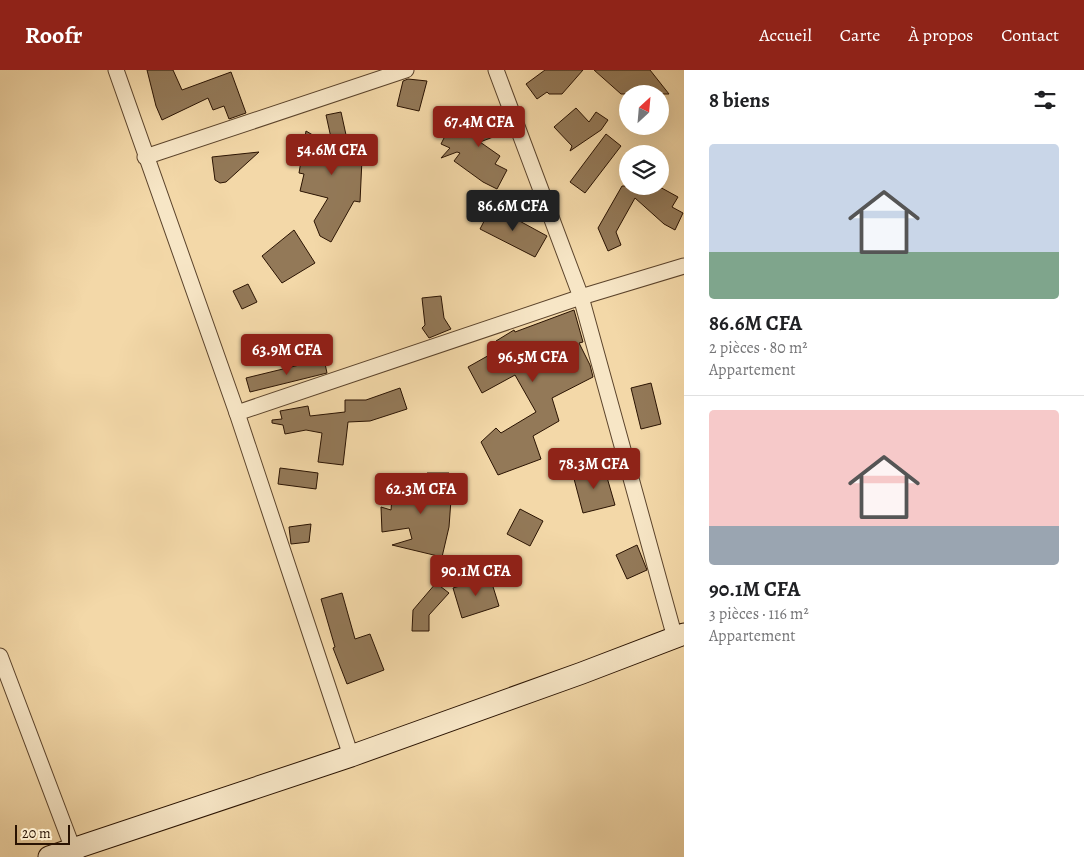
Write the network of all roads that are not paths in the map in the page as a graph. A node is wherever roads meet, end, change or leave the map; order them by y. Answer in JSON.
{"nodes":[{"id":1,"x":116,"y":70,"type":"edge"},
{"id":2,"x":406,"y":70,"type":"edge"},
{"id":3,"x":496,"y":70,"type":"edge"},
{"id":4,"x":145,"y":156,"type":"junction"},
{"id":5,"x":684,"y":266,"type":"edge"},
{"id":6,"x":581,"y":298,"type":"junction"},
{"id":7,"x":237,"y":413,"type":"junction"},
{"id":8,"x":680,"y":636,"type":"edge"},
{"id":9,"x":0,"y":656,"type":"edge"},
{"id":10,"x":350,"y":756,"type":"junction"},
{"id":11,"x":74,"y":853,"type":"edge"},
{"id":12,"x":49,"y":857,"type":"edge"}],
"edges":[{"from":1,"to":4,"type":"street"},
{"from":2,"to":4,"type":"street"},
{"from":3,"to":6,"type":"street"},
{"from":4,"to":7,"type":"street"},
{"from":5,"to":6,"type":"street"},
{"from":6,"to":7,"type":"street"},
{"from":6,"to":8,"type":"street"},
{"from":7,"to":10,"type":"street"},
{"from":8,"to":10,"type":"main road"},
{"from":9,"to":11,"type":"street"},
{"from":10,"to":11,"type":"main road"},
{"from":11,"to":12,"type":"main road"}]}
